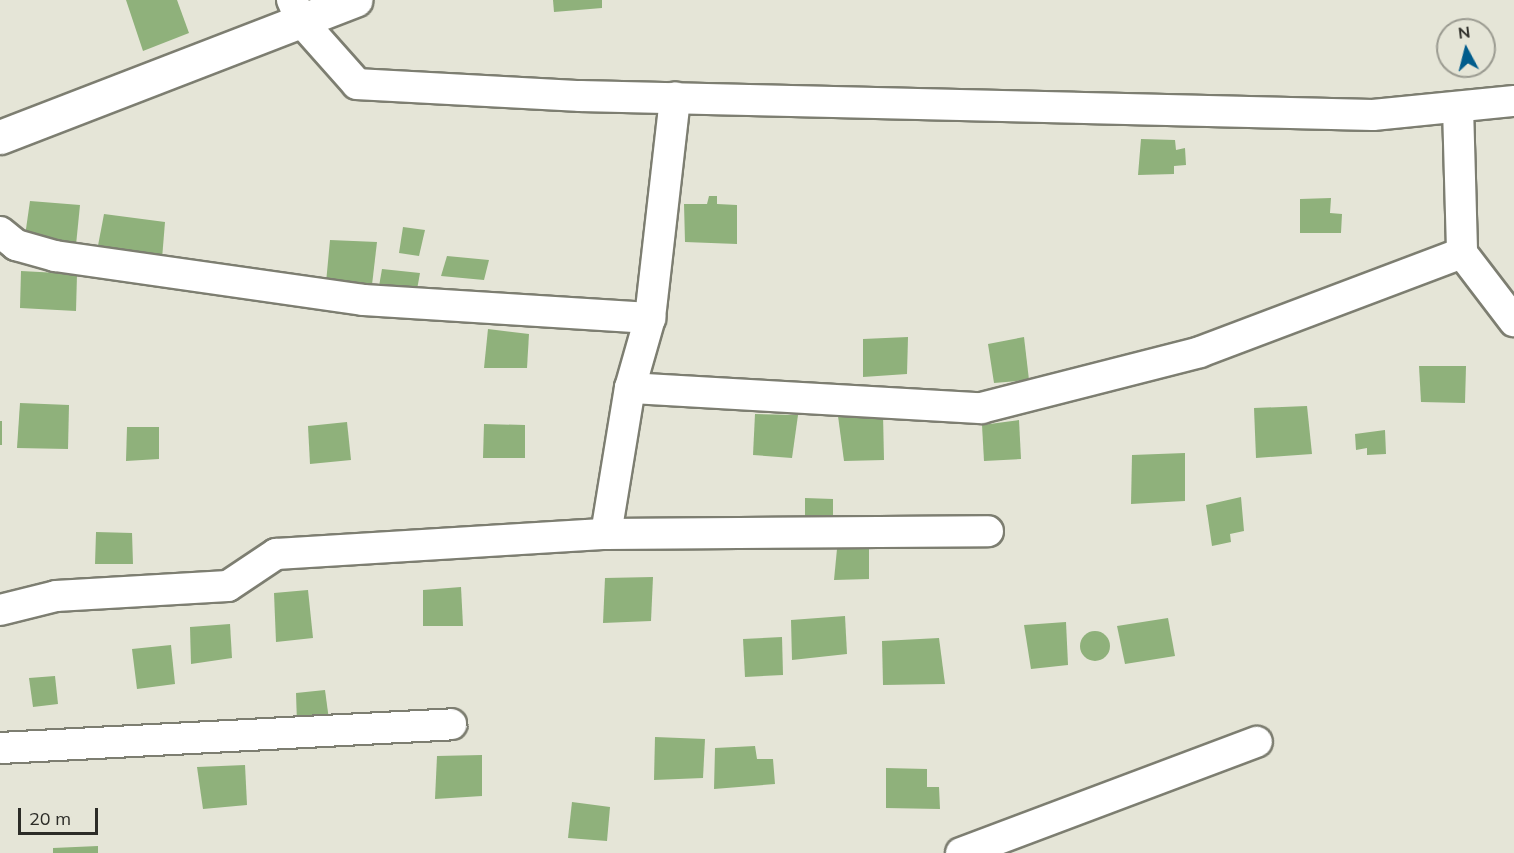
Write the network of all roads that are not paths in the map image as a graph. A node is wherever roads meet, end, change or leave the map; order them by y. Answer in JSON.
{"nodes":[{"id":1,"x":355,"y":0,"type":"edge"},
{"id":2,"x":297,"y":11,"type":"edge"},
{"id":3,"x":675,"y":97,"type":"junction"},
{"id":4,"x":1514,"y":101,"type":"edge"},
{"id":5,"x":1458,"y":107,"type":"junction"},
{"id":6,"x":0,"y":136,"type":"edge"},
{"id":7,"x":0,"y":232,"type":"edge"},
{"id":8,"x":1462,"y":253,"type":"junction"},
{"id":9,"x":650,"y":318,"type":"junction"},
{"id":10,"x":1514,"y":321,"type":"edge"},
{"id":11,"x":630,"y":388,"type":"junction"},
{"id":12,"x":988,"y":531,"type":"dead end"},
{"id":13,"x":606,"y":534,"type":"junction"},
{"id":14,"x":0,"y":610,"type":"edge"},
{"id":15,"x":451,"y":724,"type":"dead end"},
{"id":16,"x":1257,"y":742,"type":"dead end"},
{"id":17,"x":0,"y":748,"type":"edge"},
{"id":18,"x":961,"y":853,"type":"edge"}],
"edges":[{"from":1,"to":2,"type":"street"},
{"from":2,"to":3,"type":"street"},
{"from":2,"to":6,"type":"street"},
{"from":3,"to":5,"type":"street"},
{"from":3,"to":9,"type":"street"},
{"from":4,"to":5,"type":"street"},
{"from":5,"to":8,"type":"street"},
{"from":7,"to":9,"type":"street"},
{"from":8,"to":10,"type":"street"},
{"from":8,"to":11,"type":"street"},
{"from":9,"to":11,"type":"street"},
{"from":11,"to":13,"type":"street"},
{"from":12,"to":13,"type":"street"},
{"from":13,"to":14,"type":"street"},
{"from":15,"to":17,"type":"street"},
{"from":16,"to":18,"type":"street"}]}
